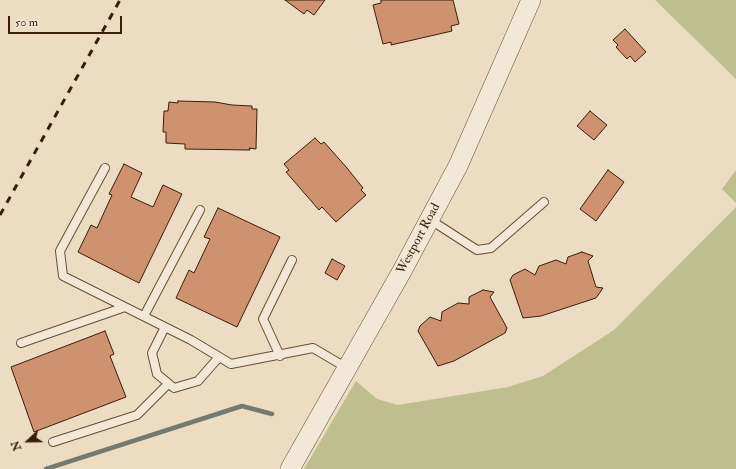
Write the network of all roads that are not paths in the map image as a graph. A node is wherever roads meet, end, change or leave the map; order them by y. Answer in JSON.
{"nodes":[{"id":1,"x":531,"y":0,"type":"edge"},
{"id":2,"x":105,"y":168,"type":"dead end"},
{"id":3,"x":544,"y":202,"type":"dead end"},
{"id":4,"x":200,"y":210,"type":"dead end"},
{"id":5,"x":429,"y":220,"type":"junction"},
{"id":6,"x":292,"y":260,"type":"dead end"},
{"id":7,"x":125,"y":307,"type":"junction"},
{"id":8,"x":144,"y":316,"type":"junction"},
{"id":9,"x":165,"y":327,"type":"junction"},
{"id":10,"x":22,"y":343,"type":"dead end"},
{"id":11,"x":280,"y":356,"type":"junction"},
{"id":12,"x":219,"y":357,"type":"junction"},
{"id":13,"x":348,"y":368,"type":"junction"},
{"id":14,"x":168,"y":384,"type":"junction"},
{"id":15,"x":53,"y":442,"type":"dead end"},
{"id":16,"x":290,"y":469,"type":"edge"}],
"edges":[{"from":1,"to":5,"type":"street","name":"Westport Road"},
{"from":2,"to":7,"type":"lane"},
{"from":3,"to":5,"type":"lane"},
{"from":4,"to":8,"type":"lane"},
{"from":5,"to":13,"type":"street","name":"Westport Road"},
{"from":6,"to":11,"type":"lane"},
{"from":7,"to":8,"type":"lane"},
{"from":7,"to":10,"type":"lane"},
{"from":8,"to":9,"type":"lane"},
{"from":9,"to":12,"type":"lane"},
{"from":9,"to":14,"type":"lane"},
{"from":11,"to":12,"type":"lane"},
{"from":11,"to":13,"type":"lane"},
{"from":12,"to":14,"type":"lane"},
{"from":13,"to":16,"type":"street","name":"Westport Road"},
{"from":14,"to":15,"type":"lane"}]}
